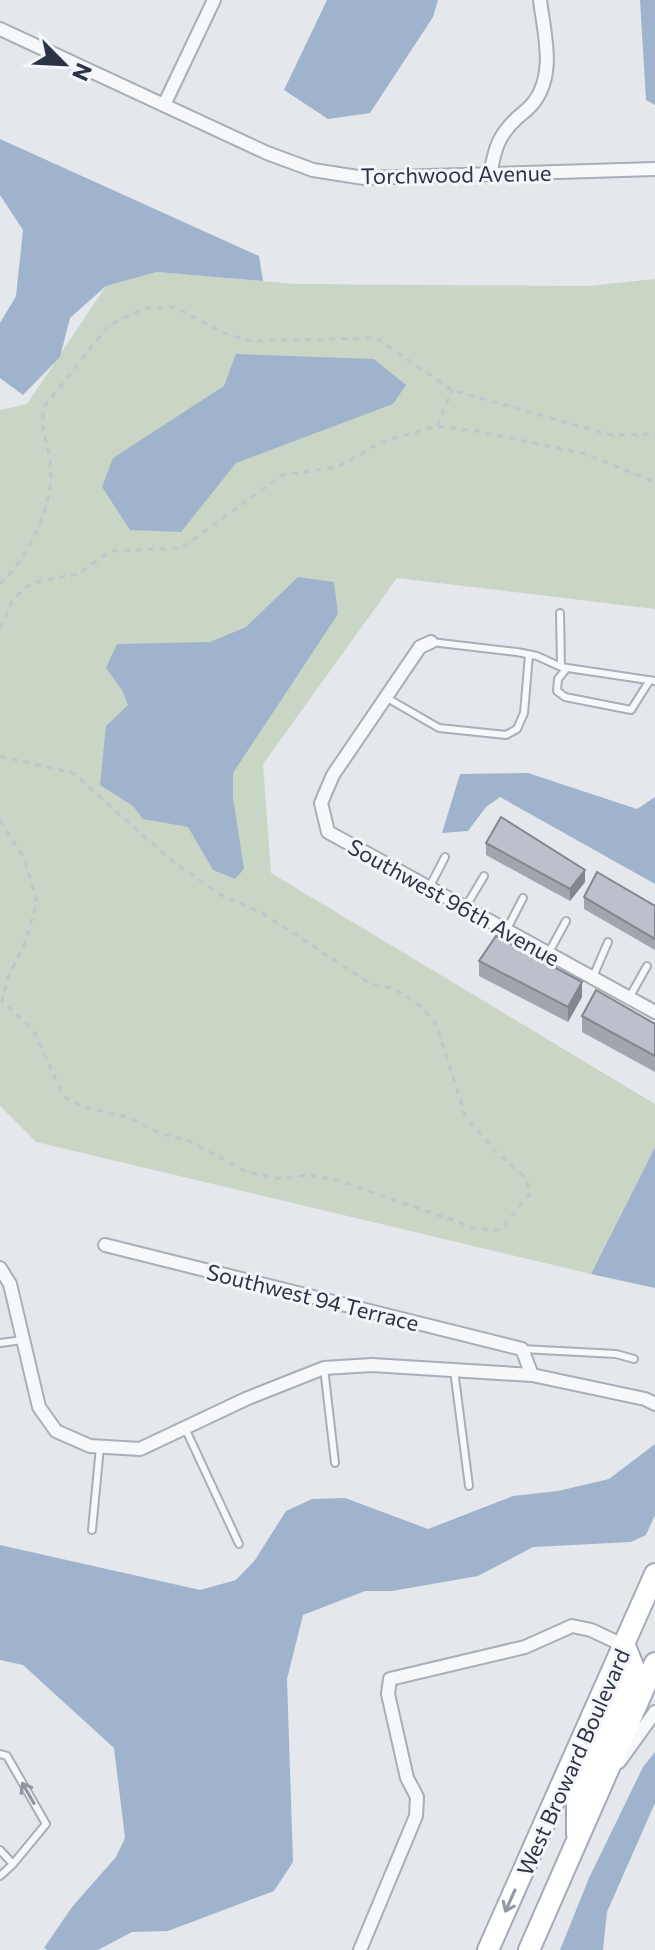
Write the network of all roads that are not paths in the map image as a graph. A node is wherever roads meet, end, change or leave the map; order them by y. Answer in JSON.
{"nodes":[{"id":1,"x":214,"y":0,"type":"edge"},
{"id":2,"x":540,"y":0,"type":"edge"},
{"id":3,"x":0,"y":29,"type":"edge"},
{"id":4,"x":164,"y":105,"type":"junction"},
{"id":5,"x":655,"y":169,"type":"edge"},
{"id":6,"x":490,"y":174,"type":"junction"},
{"id":7,"x":560,"y":613,"type":"dead end"},
{"id":8,"x":431,"y":642,"type":"joint"},
{"id":9,"x":529,"y":655,"type":"junction"},
{"id":10,"x":564,"y":668,"type":"junction"},
{"id":11,"x":653,"y":681,"type":"edge"},
{"id":12,"x":385,"y":697,"type":"junction"},
{"id":13,"x":445,"y":857,"type":"dead end"},
{"id":14,"x":484,"y":876,"type":"dead end"},
{"id":15,"x":429,"y":888,"type":"junction"},
{"id":16,"x":523,"y":898,"type":"dead end"},
{"id":17,"x":465,"y":908,"type":"junction"},
{"id":18,"x":566,"y":921,"type":"dead end"},
{"id":19,"x":506,"y":931,"type":"junction"},
{"id":20,"x":608,"y":942,"type":"dead end"},
{"id":21,"x":548,"y":954,"type":"junction"},
{"id":22,"x":647,"y":966,"type":"dead end"},
{"id":23,"x":592,"y":979,"type":"junction"},
{"id":24,"x":629,"y":998,"type":"junction"},
{"id":25,"x":655,"y":1012,"type":"edge"},
{"id":26,"x":105,"y":1245,"type":"dead end"},
{"id":27,"x":0,"y":1268,"type":"edge"},
{"id":28,"x":23,"y":1340,"type":"junction"},
{"id":29,"x":0,"y":1343,"type":"edge"},
{"id":30,"x":522,"y":1349,"type":"junction"},
{"id":31,"x":634,"y":1359,"type":"dead end"},
{"id":32,"x":324,"y":1368,"type":"junction"},
{"id":33,"x":454,"y":1370,"type":"junction"},
{"id":34,"x":532,"y":1375,"type":"junction"},
{"id":35,"x":655,"y":1404,"type":"edge"},
{"id":36,"x":185,"y":1428,"type":"junction"},
{"id":37,"x":100,"y":1447,"type":"junction"},
{"id":38,"x":335,"y":1463,"type":"dead end"},
{"id":39,"x":469,"y":1486,"type":"dead end"},
{"id":40,"x":92,"y":1530,"type":"dead end"},
{"id":41,"x":239,"y":1544,"type":"dead end"},
{"id":42,"x":655,"y":1574,"type":"edge"},
{"id":43,"x":625,"y":1646,"type":"junction"},
{"id":44,"x":655,"y":1663,"type":"edge"},
{"id":45,"x":655,"y":1712,"type":"edge"},
{"id":46,"x":0,"y":1754,"type":"edge"},
{"id":47,"x":599,"y":1791,"type":"junction"},
{"id":48,"x":577,"y":1842,"type":"junction"},
{"id":49,"x":0,"y":1850,"type":"edge"},
{"id":50,"x":13,"y":1864,"type":"junction"},
{"id":51,"x":0,"y":1876,"type":"edge"},
{"id":52,"x":360,"y":1950,"type":"edge"},
{"id":53,"x":488,"y":1950,"type":"edge"},
{"id":54,"x":529,"y":1950,"type":"edge"}],
"edges":[{"from":1,"to":4,"type":"street"},
{"from":2,"to":6,"type":"street"},
{"from":3,"to":4,"type":"street","name":"Torchwood Avenue"},
{"from":4,"to":6,"type":"street","name":"Torchwood Avenue"},
{"from":5,"to":6,"type":"street","name":"Torchwood Avenue"},
{"from":7,"to":10,"type":"lane"},
{"from":8,"to":9,"type":"lane"},
{"from":8,"to":12,"type":"street","name":"Southwest 96th Avenue"},
{"from":9,"to":10,"type":"lane"},
{"from":9,"to":12,"type":"lane"},
{"from":10,"to":11,"type":"lane"},
{"from":10,"to":11,"type":"lane"},
{"from":12,"to":15,"type":"street","name":"Southwest 96th Avenue"},
{"from":13,"to":15,"type":"lane"},
{"from":14,"to":17,"type":"lane"},
{"from":15,"to":17,"type":"street","name":"Southwest 96th Avenue"},
{"from":16,"to":19,"type":"lane"},
{"from":17,"to":19,"type":"street","name":"Southwest 96th Avenue"},
{"from":18,"to":21,"type":"lane"},
{"from":19,"to":21,"type":"street","name":"Southwest 96th Avenue"},
{"from":20,"to":23,"type":"lane"},
{"from":21,"to":23,"type":"street","name":"Southwest 96th Avenue"},
{"from":22,"to":24,"type":"lane"},
{"from":23,"to":24,"type":"street","name":"Southwest 96th Avenue"},
{"from":24,"to":25,"type":"street","name":"Southwest 96th Avenue"},
{"from":26,"to":30,"type":"street","name":"Southwest 94 Terrace"},
{"from":27,"to":28,"type":"street"},
{"from":28,"to":29,"type":"lane"},
{"from":28,"to":37,"type":"street"},
{"from":30,"to":31,"type":"lane","name":"Southwest 94 Terrace"},
{"from":30,"to":34,"type":"street"},
{"from":32,"to":33,"type":"street"},
{"from":32,"to":36,"type":"street"},
{"from":32,"to":38,"type":"lane"},
{"from":33,"to":34,"type":"street"},
{"from":33,"to":39,"type":"lane"},
{"from":34,"to":35,"type":"street"},
{"from":36,"to":37,"type":"street"},
{"from":36,"to":41,"type":"lane"},
{"from":37,"to":40,"type":"lane"},
{"from":42,"to":43,"type":"main road","name":"West Broward Boulevard"},
{"from":43,"to":48,"type":"main road"},
{"from":43,"to":52,"type":"street"},
{"from":43,"to":53,"type":"main road","name":"West Broward Boulevard","one_way":true},
{"from":44,"to":47,"type":"main road","name":"West Broward Boulevard"},
{"from":45,"to":47,"type":"street"},
{"from":50,"to":46,"type":"lane","one_way":true},
{"from":47,"to":48,"type":"main road","name":"West Broward Boulevard"},
{"from":48,"to":54,"type":"main road","name":"West Broward Boulevard"},
{"from":49,"to":50,"type":"lane"},
{"from":50,"to":51,"type":"lane"}]}
